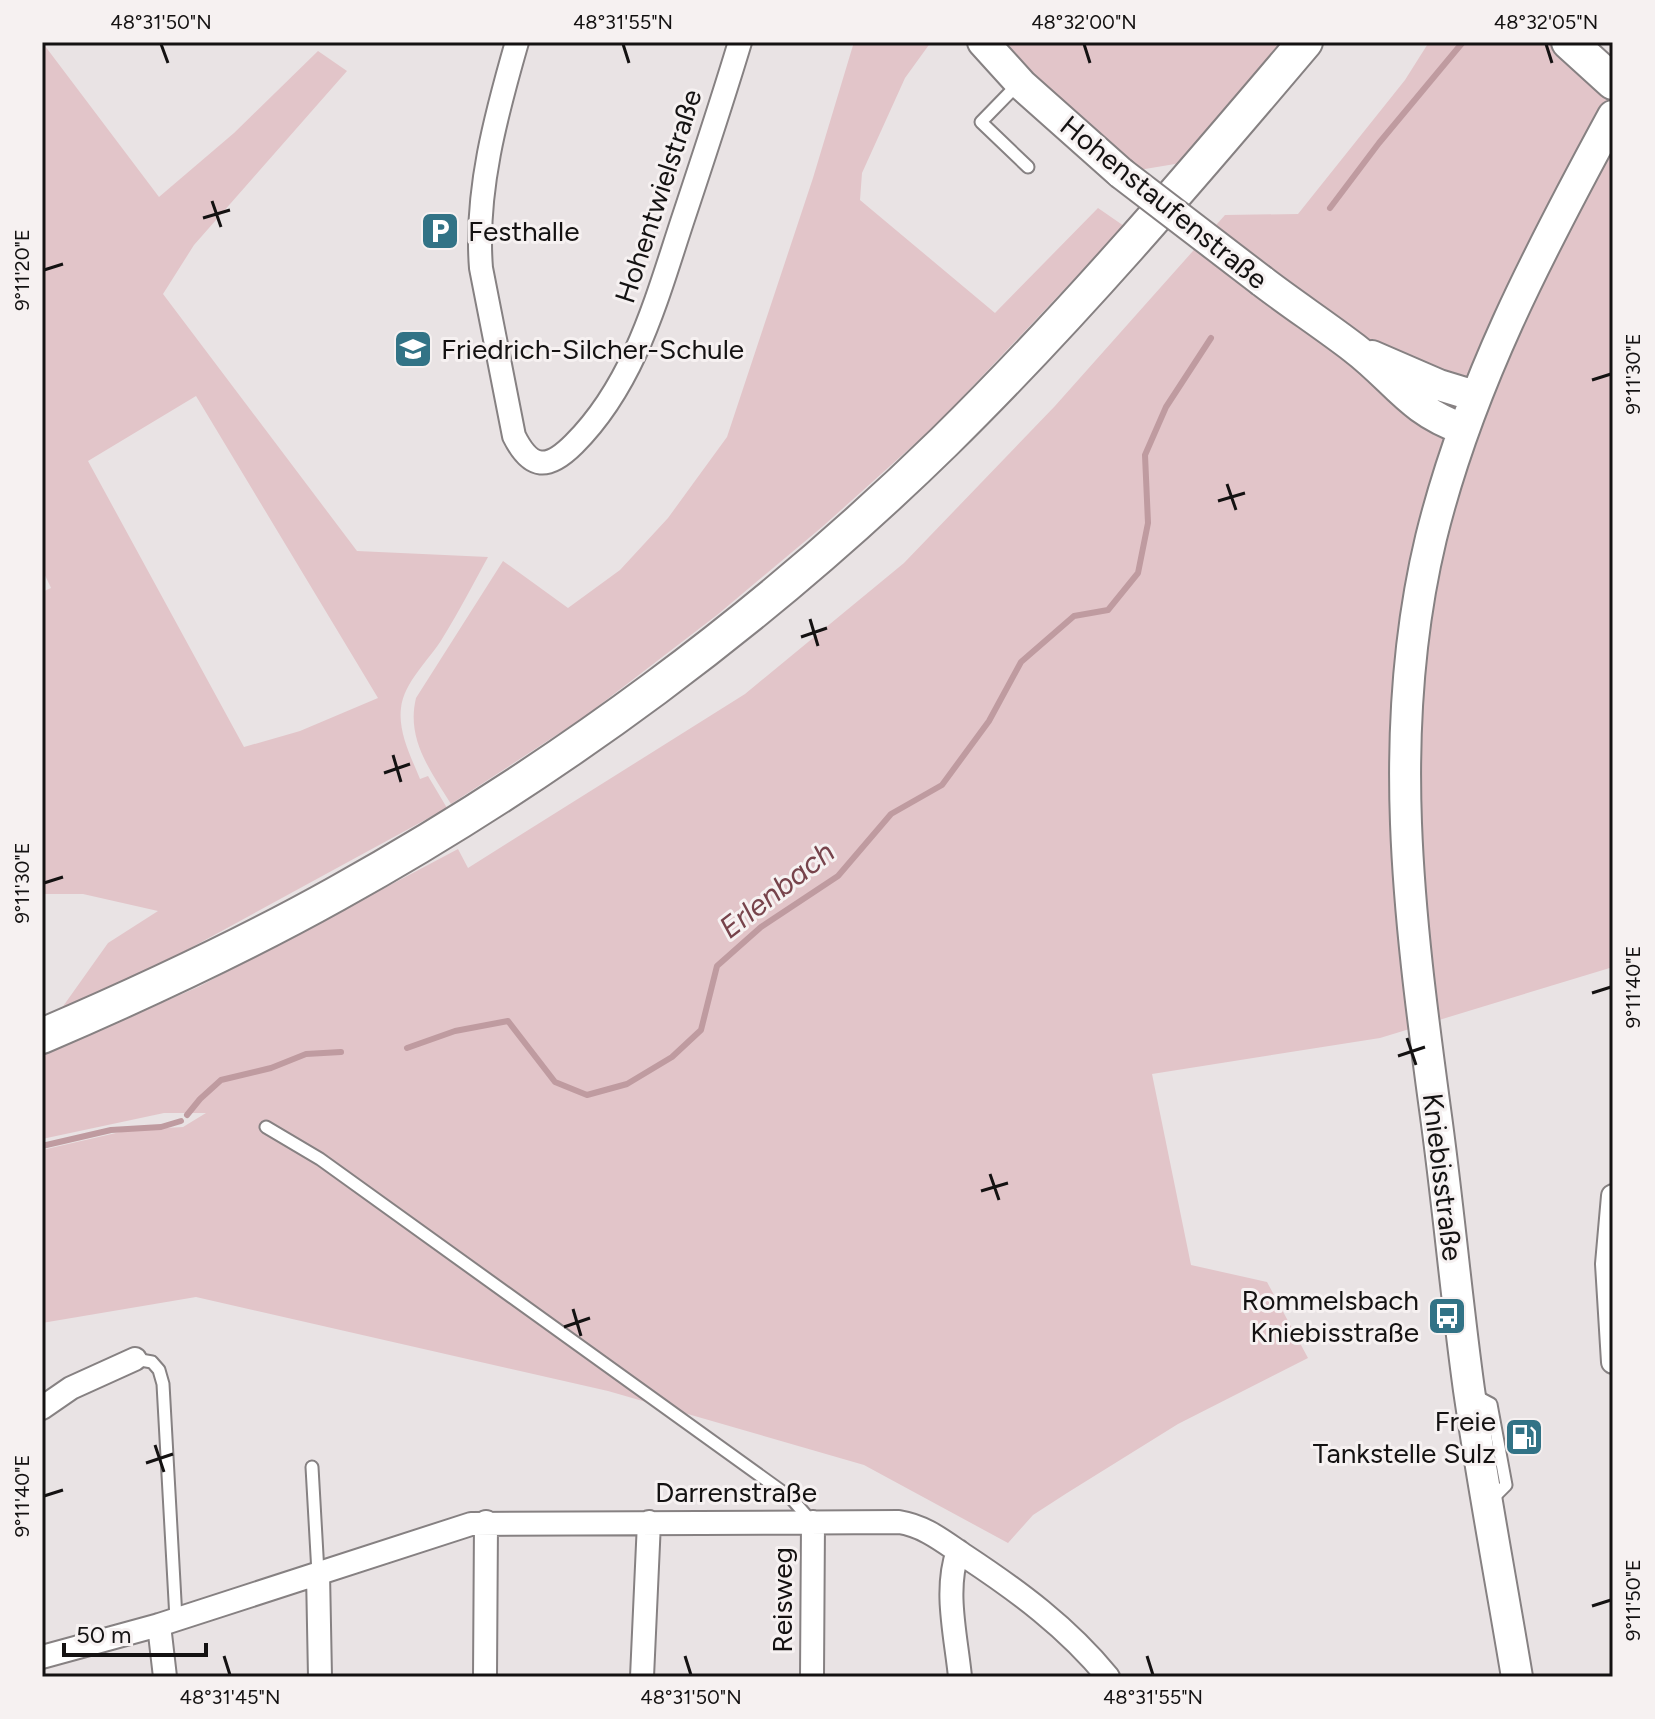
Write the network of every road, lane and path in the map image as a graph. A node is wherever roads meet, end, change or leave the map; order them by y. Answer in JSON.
{"nodes":[{"id":1,"x":740,"y":42,"type":"edge"},
{"id":2,"x":983,"y":42,"type":"edge"},
{"id":3,"x":1305,"y":42,"type":"edge"},
{"id":4,"x":1569,"y":42,"type":"edge"},
{"id":5,"x":1599,"y":42,"type":"edge"},
{"id":6,"x":513,"y":44,"type":"edge"},
{"id":7,"x":1613,"y":50,"type":"edge"},
{"id":8,"x":1019,"y":82,"type":"junction"},
{"id":9,"x":1613,"y":82,"type":"edge"},
{"id":10,"x":1613,"y":116,"type":"edge"},
{"id":11,"x":1028,"y":167,"type":"dead end"},
{"id":12,"x":1356,"y":349,"type":"junction"},
{"id":13,"x":1475,"y":396,"type":"junction"},
{"id":14,"x":1463,"y":429,"type":"junction"},
{"id":15,"x":42,"y":1036,"type":"edge"},
{"id":16,"x":266,"y":1127,"type":"dead end"},
{"id":17,"x":1613,"y":1196,"type":"edge"},
{"id":18,"x":135,"y":1359,"type":"joint"},
{"id":19,"x":1613,"y":1362,"type":"edge"},
{"id":20,"x":42,"y":1408,"type":"edge"},
{"id":21,"x":312,"y":1467,"type":"dead end"},
{"id":22,"x":486,"y":1522,"type":"junction"},
{"id":23,"x":649,"y":1522,"type":"junction"},
{"id":24,"x":813,"y":1522,"type":"junction"},
{"id":25,"x":958,"y":1551,"type":"junction"},
{"id":26,"x":318,"y":1573,"type":"junction"},
{"id":27,"x":168,"y":1622,"type":"junction"},
{"id":28,"x":42,"y":1657,"type":"edge"},
{"id":29,"x":165,"y":1677,"type":"edge"},
{"id":30,"x":320,"y":1677,"type":"edge"},
{"id":31,"x":485,"y":1677,"type":"edge"},
{"id":32,"x":642,"y":1677,"type":"edge"},
{"id":33,"x":812,"y":1677,"type":"edge"},
{"id":34,"x":960,"y":1677,"type":"edge"},
{"id":35,"x":1108,"y":1677,"type":"edge"},
{"id":36,"x":1517,"y":1677,"type":"edge"}],
"edges":[{"from":1,"to":6,"type":"street","name":"Hohentwielstraße"},
{"from":2,"to":8,"type":"street","name":"Hohenstaufenstraße"},
{"from":3,"to":15,"type":"main road"},
{"from":4,"to":9,"type":"main road"},
{"from":5,"to":7,"type":"main road"},
{"from":8,"to":11,"type":"lane"},
{"from":8,"to":12,"type":"street","name":"Hohenstaufenstraße","bridge":true},
{"from":10,"to":13,"type":"street","name":"Kniebisstraße"},
{"from":12,"to":13,"type":"street","name":"Hohenstaufenstraße"},
{"from":12,"to":14,"type":"street","name":"Hohenstaufenstraße"},
{"from":13,"to":14,"type":"street","name":"Kniebisstraße"},
{"from":14,"to":36,"type":"street","name":"Kniebisstraße"},
{"from":16,"to":24,"type":"lane"},
{"from":17,"to":19,"type":"street"},
{"from":18,"to":20,"type":"street"},
{"from":18,"to":27,"type":"lane"},
{"from":21,"to":26,"type":"lane"},
{"from":22,"to":23,"type":"street","name":"Darrenstraße"},
{"from":22,"to":26,"type":"street","name":"Darrenstraße"},
{"from":22,"to":31,"type":"street"},
{"from":23,"to":24,"type":"street","name":"Darrenstraße"},
{"from":23,"to":32,"type":"street"},
{"from":24,"to":25,"type":"street","name":"Darrenstraße"},
{"from":24,"to":33,"type":"street","name":"Reisweg"},
{"from":25,"to":34,"type":"street"},
{"from":25,"to":35,"type":"street","name":"Darrenstraße"},
{"from":26,"to":27,"type":"street","name":"Darrenstraße"},
{"from":26,"to":30,"type":"street"},
{"from":27,"to":28,"type":"street","name":"Darrenstraße"},
{"from":27,"to":29,"type":"street"}]}
